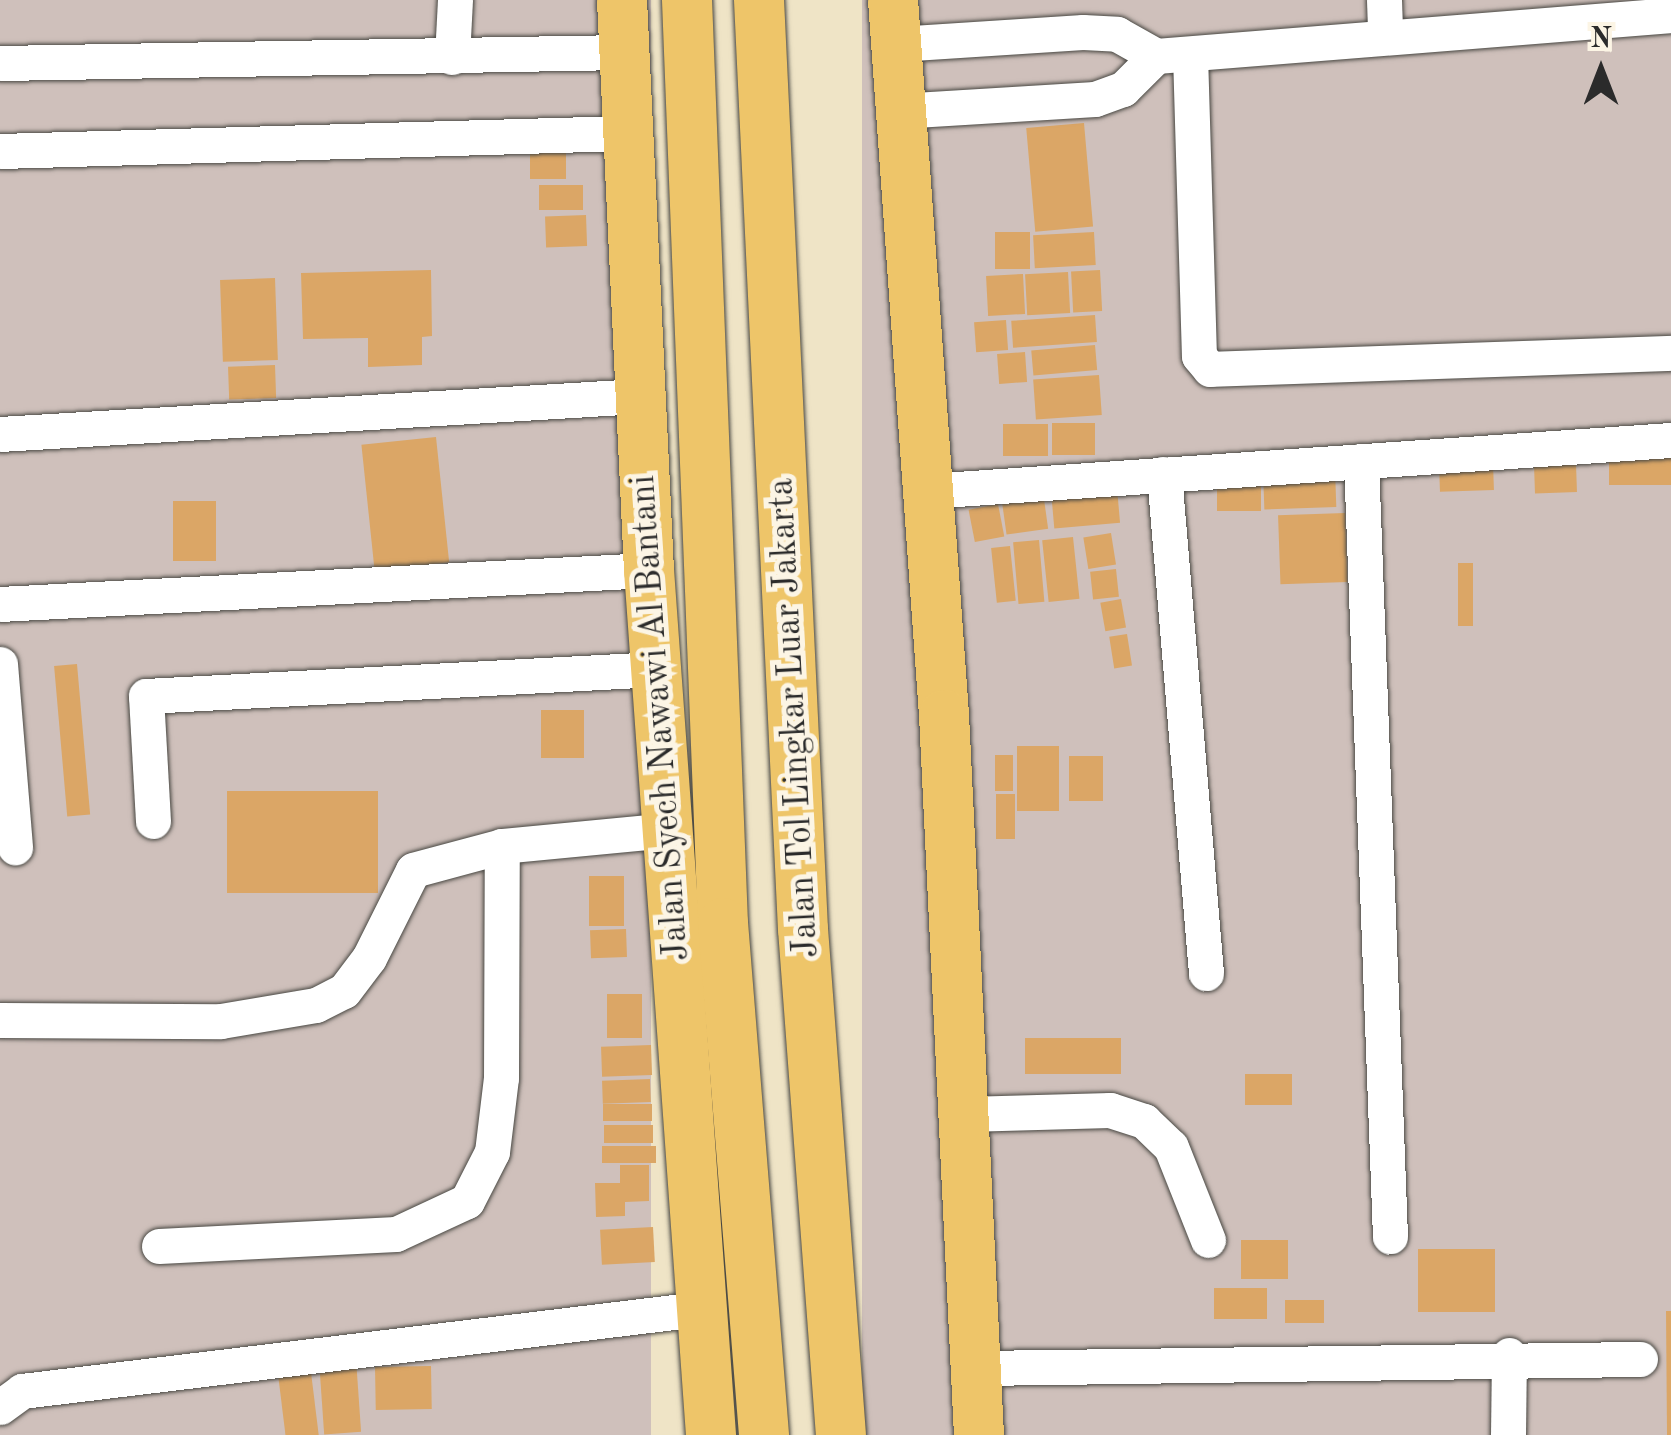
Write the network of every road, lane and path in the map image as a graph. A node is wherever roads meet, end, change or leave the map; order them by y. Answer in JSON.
{"nodes":[{"id":1,"x":455,"y":0,"type":"edge"},
{"id":2,"x":622,"y":0,"type":"edge"},
{"id":3,"x":687,"y":0,"type":"edge"},
{"id":4,"x":759,"y":0,"type":"edge"},
{"id":5,"x":1384,"y":15,"type":"edge"},
{"id":6,"x":1671,"y":15,"type":"edge"},
{"id":7,"x":895,"y":22,"type":"edge"},
{"id":8,"x":624,"y":52,"type":"junction"},
{"id":9,"x":1173,"y":55,"type":"junction"},
{"id":10,"x":452,"y":57,"type":"junction"},
{"id":11,"x":0,"y":63,"type":"edge"},
{"id":12,"x":898,"y":111,"type":"junction"},
{"id":13,"x":626,"y":132,"type":"junction"},
{"id":14,"x":0,"y":151,"type":"edge"},
{"id":15,"x":1671,"y":353,"type":"edge"},
{"id":16,"x":640,"y":396,"type":"junction"},
{"id":17,"x":0,"y":434,"type":"edge"},
{"id":18,"x":1671,"y":440,"type":"edge"},
{"id":19,"x":1361,"y":461,"type":"junction"},
{"id":20,"x":1164,"y":474,"type":"junction"},
{"id":21,"x":928,"y":491,"type":"junction"},
{"id":22,"x":649,"y":570,"type":"junction"},
{"id":23,"x":0,"y":604,"type":"edge"},
{"id":24,"x":0,"y":664,"type":"edge"},
{"id":25,"x":658,"y":668,"type":"junction"},
{"id":26,"x":153,"y":821,"type":"dead end"},
{"id":27,"x":668,"y":830,"type":"junction"},
{"id":28,"x":502,"y":846,"type":"junction"},
{"id":29,"x":15,"y":847,"type":"dead end"},
{"id":30,"x":1206,"y":974,"type":"dead end"},
{"id":31,"x":0,"y":1020,"type":"edge"},
{"id":32,"x":966,"y":1114,"type":"junction"},
{"id":33,"x":1390,"y":1236,"type":"dead end"},
{"id":34,"x":1208,"y":1240,"type":"dead end"},
{"id":35,"x":159,"y":1246,"type":"dead end"},
{"id":36,"x":707,"y":1308,"type":"junction"},
{"id":37,"x":1509,"y":1355,"type":"junction"},
{"id":38,"x":1640,"y":1359,"type":"dead end"},
{"id":39,"x":977,"y":1368,"type":"junction"},
{"id":40,"x":0,"y":1407,"type":"edge"},
{"id":41,"x":712,"y":1435,"type":"edge"},
{"id":42,"x":764,"y":1435,"type":"edge"},
{"id":43,"x":841,"y":1435,"type":"edge"},
{"id":44,"x":978,"y":1435,"type":"edge"},
{"id":45,"x":1508,"y":1435,"type":"edge"}],
"edges":[{"from":1,"to":10,"type":"lane"},
{"from":2,"to":8,"type":"highway","name":"Jalan Syech Nawawi Al Bantani"},
{"from":3,"to":42,"type":"highway"},
{"from":4,"to":43,"type":"highway","name":"Jalan Tol Lingkar Luar Jakarta"},
{"from":5,"to":6,"type":"lane"},
{"from":5,"to":9,"type":"lane"},
{"from":7,"to":9,"type":"lane"},
{"from":7,"to":12,"type":"highway"},
{"from":8,"to":10,"type":"lane"},
{"from":8,"to":13,"type":"highway","name":"Jalan Syech Nawawi Al Bantani"},
{"from":9,"to":12,"type":"lane"},
{"from":9,"to":15,"type":"lane"},
{"from":10,"to":11,"type":"lane"},
{"from":12,"to":21,"type":"highway"},
{"from":13,"to":14,"type":"lane"},
{"from":13,"to":16,"type":"highway","name":"Jalan Syech Nawawi Al Bantani"},
{"from":16,"to":17,"type":"lane"},
{"from":16,"to":22,"type":"highway","name":"Jalan Syech Nawawi Al Bantani"},
{"from":18,"to":19,"type":"lane"},
{"from":19,"to":20,"type":"lane"},
{"from":19,"to":33,"type":"lane"},
{"from":20,"to":21,"type":"lane"},
{"from":20,"to":30,"type":"lane"},
{"from":21,"to":32,"type":"highway"},
{"from":22,"to":23,"type":"lane"},
{"from":22,"to":25,"type":"highway","name":"Jalan Syech Nawawi Al Bantani"},
{"from":24,"to":29,"type":"lane"},
{"from":25,"to":26,"type":"lane"},
{"from":25,"to":27,"type":"highway","name":"Jalan Syech Nawawi Al Bantani"},
{"from":27,"to":28,"type":"lane"},
{"from":27,"to":36,"type":"highway","name":"Jalan Syech Nawawi Al Bantani"},
{"from":28,"to":31,"type":"lane"},
{"from":28,"to":35,"type":"lane"},
{"from":32,"to":34,"type":"lane"},
{"from":32,"to":39,"type":"highway"},
{"from":36,"to":40,"type":"lane"},
{"from":36,"to":41,"type":"highway","name":"Jalan Syech Nawawi Al Bantani"},
{"from":37,"to":38,"type":"lane"},
{"from":37,"to":39,"type":"lane"},
{"from":37,"to":45,"type":"lane"},
{"from":39,"to":44,"type":"highway"}]}
